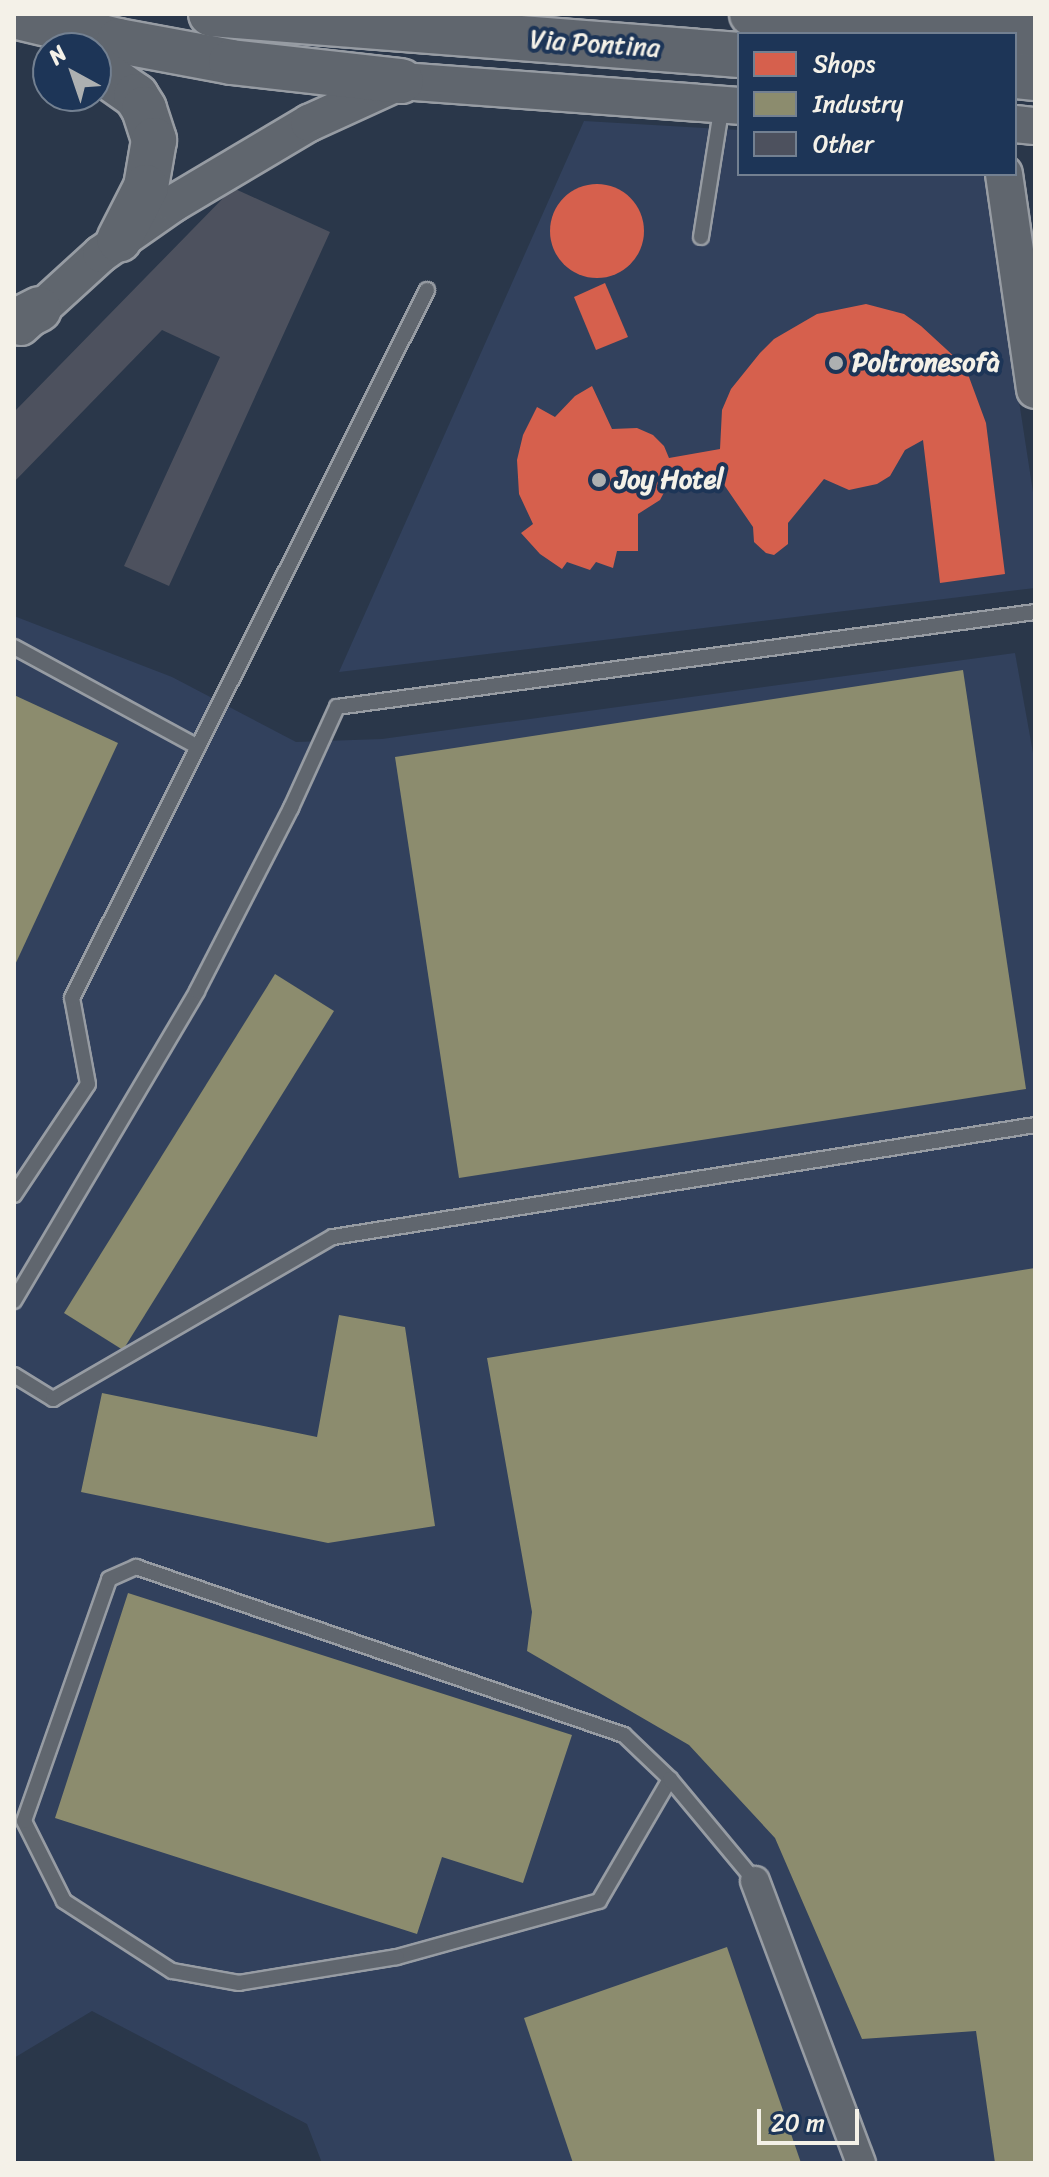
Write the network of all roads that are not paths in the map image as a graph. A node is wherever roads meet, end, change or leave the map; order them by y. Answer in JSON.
{"nodes":[{"id":1,"x":211,"y":14,"type":"edge"},
{"id":2,"x":752,"y":14,"type":"edge"},
{"id":3,"x":14,"y":16,"type":"edge"},
{"id":4,"x":995,"y":32,"type":"edge"},
{"id":5,"x":737,"y":55,"type":"edge"},
{"id":6,"x":112,"y":79,"type":"edge"},
{"id":7,"x":401,"y":81,"type":"junction"},
{"id":8,"x":730,"y":106,"type":"edge"},
{"id":9,"x":1004,"y":176,"type":"edge"},
{"id":10,"x":701,"y":237,"type":"dead end"},
{"id":11,"x":119,"y":240,"type":"junction"},
{"id":12,"x":427,"y":290,"type":"dead end"},
{"id":13,"x":22,"y":322,"type":"edge"},
{"id":14,"x":1035,"y":390,"type":"edge"},
{"id":15,"x":1035,"y":612,"type":"edge"},
{"id":16,"x":14,"y":647,"type":"edge"},
{"id":17,"x":198,"y":747,"type":"junction"},
{"id":18,"x":1035,"y":1125,"type":"edge"},
{"id":19,"x":14,"y":1195,"type":"edge"},
{"id":20,"x":14,"y":1301,"type":"edge"},
{"id":21,"x":14,"y":1375,"type":"edge"},
{"id":22,"x":670,"y":1779,"type":"junction"},
{"id":23,"x":755,"y":1881,"type":"joint"},
{"id":24,"x":861,"y":2163,"type":"edge"}],
"edges":[{"from":1,"to":5,"type":"highway","name":"Via Pontina"},
{"from":2,"to":4,"type":"highway"},
{"from":3,"to":7,"type":"highway"},
{"from":6,"to":11,"type":"highway"},
{"from":7,"to":8,"type":"street","name":"Via Pontina"},
{"from":7,"to":11,"type":"street"},
{"from":8,"to":10,"type":"lane"},
{"from":9,"to":14,"type":"street"},
{"from":11,"to":13,"type":"street"},
{"from":12,"to":17,"type":"lane"},
{"from":15,"to":20,"type":"lane"},
{"from":16,"to":17,"type":"lane"},
{"from":17,"to":19,"type":"lane"},
{"from":18,"to":21,"type":"lane"},
{"from":22,"to":22,"type":"lane"},
{"from":22,"to":23,"type":"lane"},
{"from":23,"to":24,"type":"street"}]}
